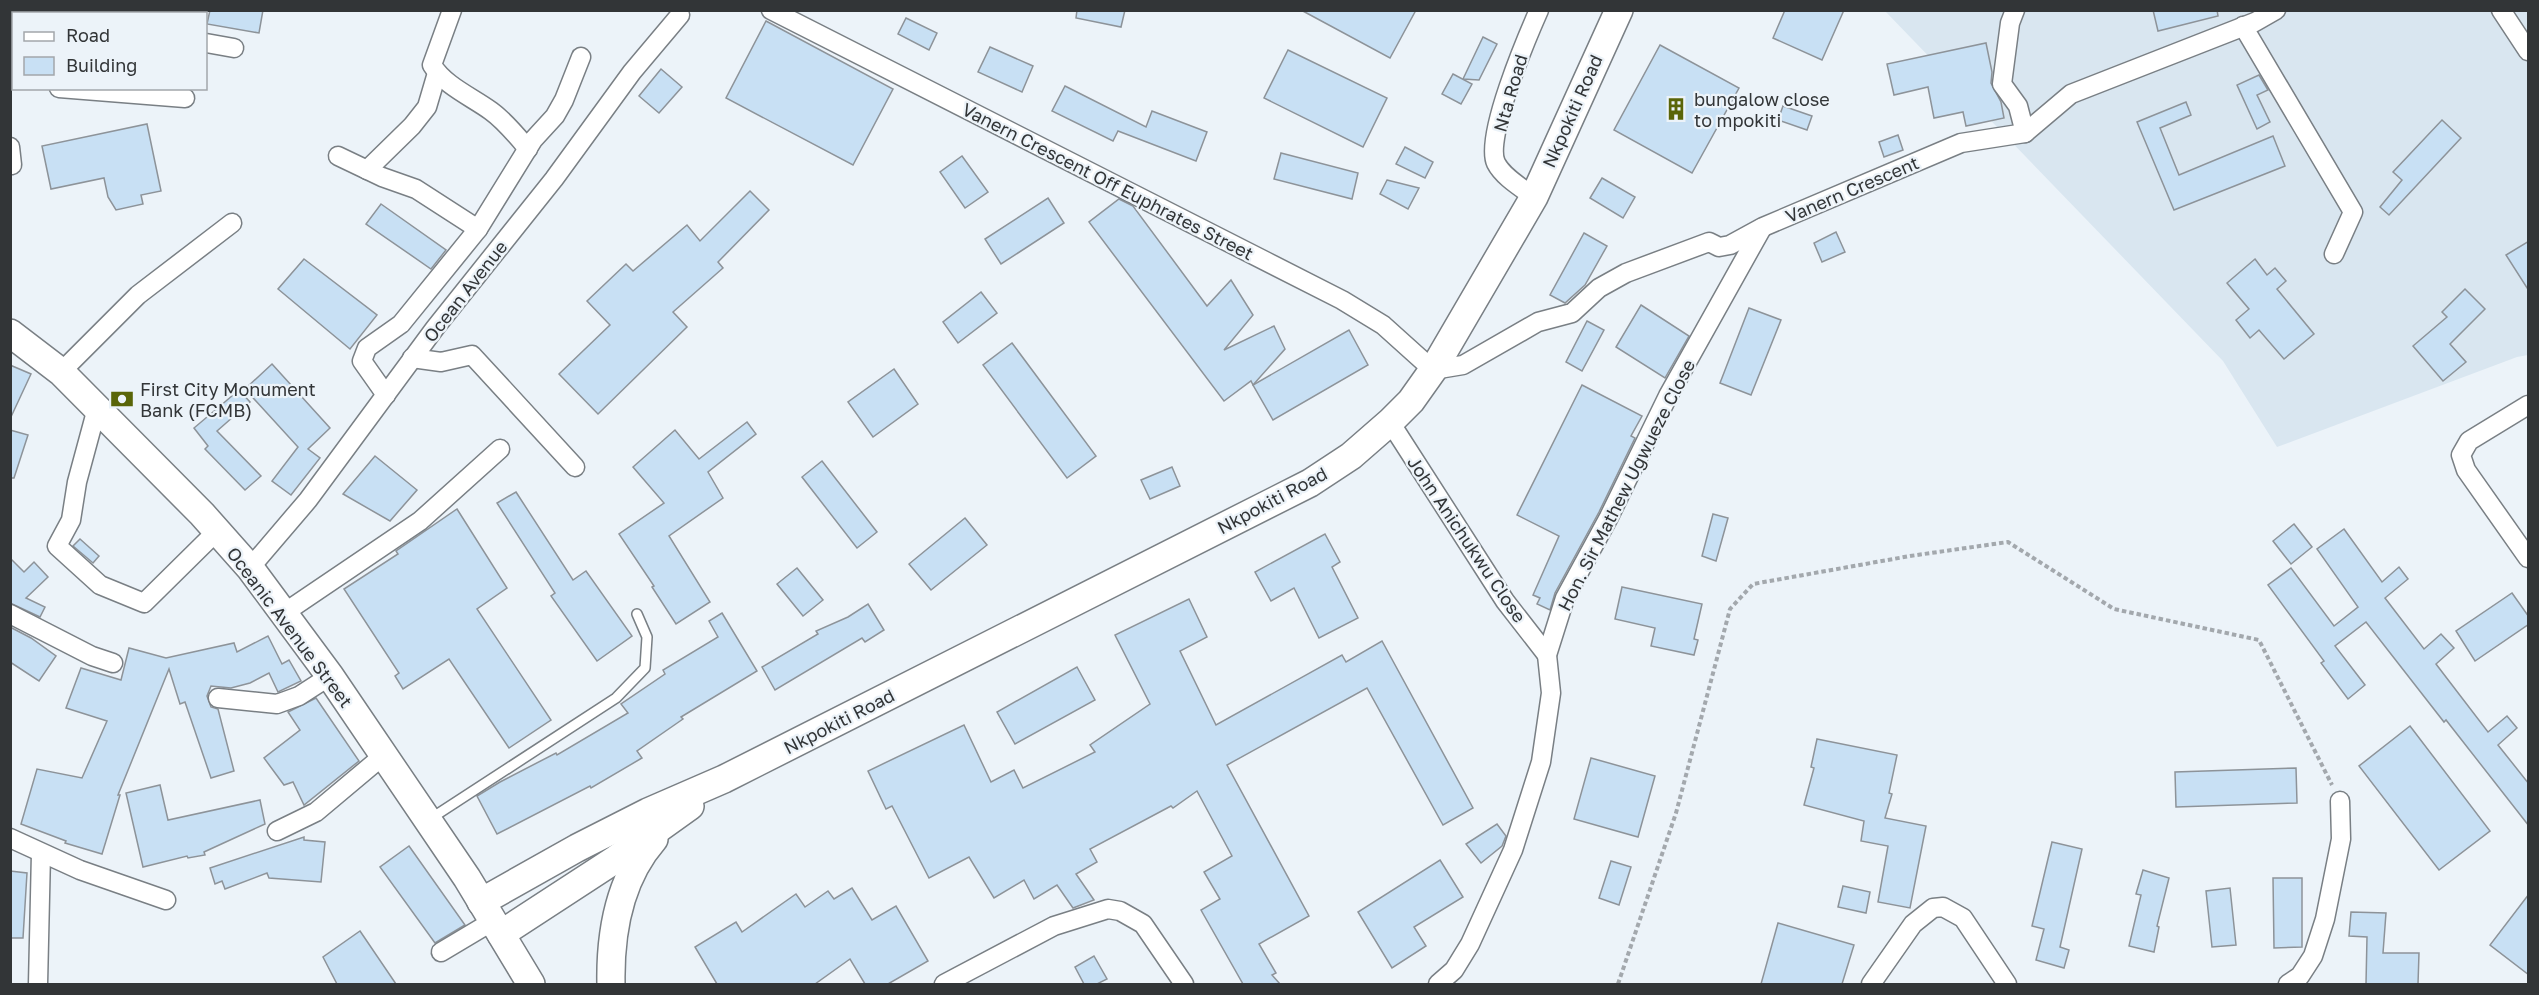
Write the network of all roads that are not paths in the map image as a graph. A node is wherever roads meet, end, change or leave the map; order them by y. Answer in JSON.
{"nodes":[{"id":1,"x":452,"y":10,"type":"edge"},
{"id":2,"x":771,"y":10,"type":"edge"},
{"id":3,"x":1539,"y":10,"type":"edge"},
{"id":4,"x":1619,"y":10,"type":"edge"},
{"id":5,"x":2014,"y":10,"type":"edge"},
{"id":6,"x":2276,"y":10,"type":"edge"},
{"id":7,"x":2501,"y":10,"type":"edge"},
{"id":8,"x":680,"y":15,"type":"dead end"},
{"id":9,"x":2243,"y":26,"type":"junction"},
{"id":10,"x":207,"y":43,"type":"edge"},
{"id":11,"x":234,"y":48,"type":"dead end"},
{"id":12,"x":2529,"y":51,"type":"edge"},
{"id":13,"x":581,"y":57,"type":"dead end"},
{"id":14,"x":437,"y":73,"type":"junction"},
{"id":15,"x":84,"y":90,"type":"edge"},
{"id":16,"x":185,"y":98,"type":"dead end"},
{"id":17,"x":2025,"y":133,"type":"junction"},
{"id":18,"x":528,"y":148,"type":"junction"},
{"id":19,"x":338,"y":156,"type":"dead end"},
{"id":20,"x":367,"y":170,"type":"junction"},
{"id":21,"x":1534,"y":197,"type":"junction"},
{"id":22,"x":232,"y":223,"type":"dead end"},
{"id":23,"x":1763,"y":227,"type":"junction"},
{"id":24,"x":478,"y":229,"type":"junction"},
{"id":25,"x":2334,"y":254,"type":"dead end"},
{"id":26,"x":10,"y":333,"type":"edge"},
{"id":27,"x":412,"y":358,"type":"junction"},
{"id":28,"x":1433,"y":370,"type":"junction"},
{"id":29,"x":61,"y":372,"type":"junction"},
{"id":30,"x":386,"y":395,"type":"junction"},
{"id":31,"x":2529,"y":405,"type":"edge"},
{"id":32,"x":96,"y":408,"type":"junction"},
{"id":33,"x":1390,"y":422,"type":"junction"},
{"id":34,"x":500,"y":450,"type":"dead end"},
{"id":35,"x":575,"y":467,"type":"dead end"},
{"id":36,"x":216,"y":531,"type":"junction"},
{"id":37,"x":2529,"y":558,"type":"edge"},
{"id":38,"x":250,"y":568,"type":"junction"},
{"id":39,"x":284,"y":613,"type":"junction"},
{"id":40,"x":10,"y":614,"type":"edge"},
{"id":41,"x":637,"y":614,"type":"dead end"},
{"id":42,"x":1546,"y":655,"type":"junction"},
{"id":43,"x":113,"y":663,"type":"dead end"},
{"id":44,"x":330,"y":676,"type":"junction"},
{"id":45,"x":218,"y":698,"type":"dead end"},
{"id":46,"x":384,"y":755,"type":"junction"},
{"id":47,"x":724,"y":779,"type":"junction"},
{"id":48,"x":2340,"y":801,"type":"road end"},
{"id":49,"x":428,"y":820,"type":"junction"},
{"id":50,"x":669,"y":822,"type":"junction"},
{"id":51,"x":277,"y":831,"type":"dead end"},
{"id":52,"x":10,"y":838,"type":"edge"},
{"id":53,"x":577,"y":848,"type":"junction"},
{"id":54,"x":41,"y":853,"type":"junction"},
{"id":55,"x":591,"y":875,"type":"junction"},
{"id":56,"x":166,"y":900,"type":"dead end"},
{"id":57,"x":615,"y":918,"type":"junction"},
{"id":58,"x":492,"y":919,"type":"junction"},
{"id":59,"x":441,"y":952,"type":"dead end"},
{"id":60,"x":38,"y":984,"type":"edge"},
{"id":61,"x":531,"y":984,"type":"edge"},
{"id":62,"x":611,"y":984,"type":"edge"},
{"id":63,"x":944,"y":984,"type":"edge"},
{"id":64,"x":1184,"y":984,"type":"edge"},
{"id":65,"x":1438,"y":984,"type":"edge"},
{"id":66,"x":1871,"y":984,"type":"edge"},
{"id":67,"x":2007,"y":984,"type":"edge"},
{"id":68,"x":2288,"y":984,"type":"edge"}],
"edges":[{"from":1,"to":14,"type":"street"},
{"from":2,"to":28,"type":"street","name":"Vanern Crescent Off Euphrates Street"},
{"from":3,"to":21,"type":"street","name":"Nta Road"},
{"from":4,"to":21,"type":"main road","name":"Nkpokiti Road"},
{"from":5,"to":17,"type":"street"},
{"from":6,"to":9,"type":"street"},
{"from":7,"to":12,"type":"street"},
{"from":8,"to":27,"type":"street","name":"Ocean Avenue"},
{"from":9,"to":17,"type":"street"},
{"from":9,"to":25,"type":"street"},
{"from":10,"to":11,"type":"street"},
{"from":13,"to":18,"type":"street"},
{"from":14,"to":18,"type":"street"},
{"from":14,"to":20,"type":"street"},
{"from":15,"to":16,"type":"street"},
{"from":17,"to":23,"type":"street","name":"Vanern Crescent"},
{"from":18,"to":24,"type":"street"},
{"from":19,"to":20,"type":"street"},
{"from":20,"to":24,"type":"street"},
{"from":21,"to":28,"type":"main road","name":"Nkpokiti Road"},
{"from":22,"to":29,"type":"street"},
{"from":23,"to":28,"type":"street","name":"Vanern Crescent"},
{"from":23,"to":42,"type":"street","name":"Hon. Sir Mathew Ugwueze Close"},
{"from":24,"to":30,"type":"street"},
{"from":26,"to":29,"type":"main road","name":"Oceanic Avenue Street"},
{"from":27,"to":30,"type":"street","name":"Ocean Avenue"},
{"from":27,"to":35,"type":"street"},
{"from":28,"to":33,"type":"main road","name":"Nkpokiti Road"},
{"from":29,"to":32,"type":"main road","name":"Oceanic Avenue Street"},
{"from":30,"to":38,"type":"street","name":"Ocean Avenue"},
{"from":31,"to":37,"type":"street"},
{"from":32,"to":36,"type":"main road","name":"Oceanic Avenue Street"},
{"from":32,"to":36,"type":"street"},
{"from":33,"to":42,"type":"street","name":"John Anichukwu Close"},
{"from":33,"to":47,"type":"main road","name":"Nkpokiti Road"},
{"from":34,"to":39,"type":"street"},
{"from":36,"to":38,"type":"main road","name":"Oceanic Avenue Street"},
{"from":38,"to":39,"type":"main road","name":"Oceanic Avenue Street"},
{"from":39,"to":44,"type":"main road","name":"Oceanic Avenue Street"},
{"from":40,"to":43,"type":"street"},
{"from":41,"to":49,"type":"lane"},
{"from":42,"to":65,"type":"street","name":"Hon. Sir Mathew Ugwueze Close"},
{"from":44,"to":45,"type":"street"},
{"from":44,"to":46,"type":"main road","name":"Oceanic Avenue Street"},
{"from":46,"to":49,"type":"main road","name":"Oceanic Avenue Street"},
{"from":46,"to":51,"type":"street"},
{"from":47,"to":50,"type":"main road"},
{"from":47,"to":53,"type":"main road"},
{"from":48,"to":68,"type":"street"},
{"from":49,"to":58,"type":"main road","name":"Oceanic Avenue Street"},
{"from":50,"to":55,"type":"main road"},
{"from":50,"to":57,"type":"main road"},
{"from":52,"to":54,"type":"street"},
{"from":53,"to":55,"type":"main road"},
{"from":53,"to":58,"type":"main road"},
{"from":54,"to":56,"type":"street"},
{"from":54,"to":60,"type":"street"},
{"from":55,"to":57,"type":"main road"},
{"from":55,"to":58,"type":"main road"},
{"from":57,"to":62,"type":"main road"},
{"from":58,"to":59,"type":"street"},
{"from":58,"to":61,"type":"main road","name":"Oceanic Avenue Street"},
{"from":63,"to":64,"type":"street"},
{"from":66,"to":67,"type":"street"}]}
